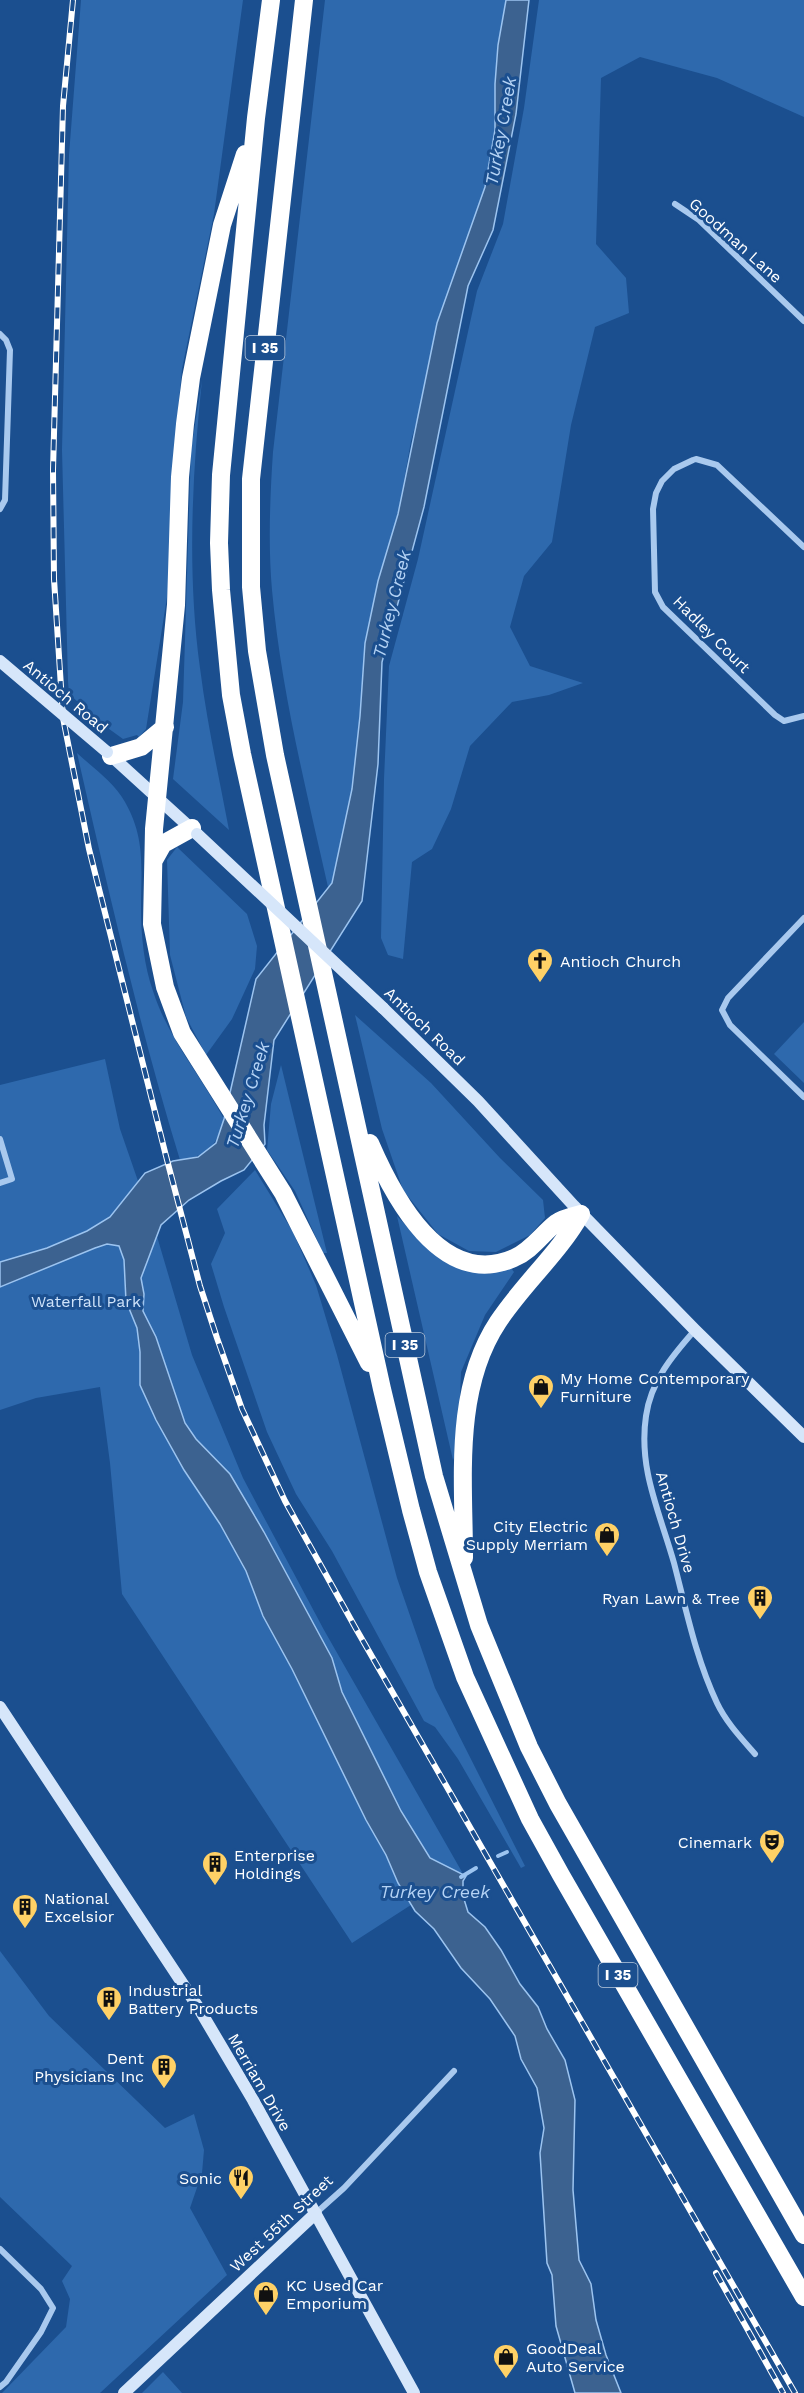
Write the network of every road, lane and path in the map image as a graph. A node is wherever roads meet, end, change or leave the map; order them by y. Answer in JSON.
{"nodes":[{"id":1,"x":271,"y":0,"type":"edge"},
{"id":2,"x":304,"y":0,"type":"edge"},
{"id":3,"x":256,"y":118,"type":"junction"},
{"id":4,"x":675,"y":204,"type":"dead end"},
{"id":5,"x":804,"y":321,"type":"edge"},
{"id":6,"x":0,"y":334,"type":"edge"},
{"id":7,"x":0,"y":509,"type":"edge"},
{"id":8,"x":804,"y":548,"type":"edge"},
{"id":9,"x":0,"y":661,"type":"edge"},
{"id":10,"x":804,"y":716,"type":"edge"},
{"id":11,"x":165,"y":727,"type":"junction"},
{"id":12,"x":109,"y":754,"type":"junction"},
{"id":13,"x":158,"y":796,"type":"junction"},
{"id":14,"x":195,"y":831,"type":"junction"},
{"id":15,"x":154,"y":860,"type":"junction"},
{"id":16,"x":804,"y":918,"type":"edge"},
{"id":17,"x":804,"y":1097,"type":"edge"},
{"id":18,"x":354,"y":1108,"type":"junction"},
{"id":19,"x":0,"y":1139,"type":"edge"},
{"id":20,"x":0,"y":1183,"type":"edge"},
{"id":21,"x":582,"y":1214,"type":"junction"},
{"id":22,"x":694,"y":1330,"type":"junction"},
{"id":23,"x":382,"y":1389,"type":"junction"},
{"id":24,"x":803,"y":1435,"type":"edge"},
{"id":25,"x":464,"y":1580,"type":"junction"},
{"id":26,"x":0,"y":1707,"type":"edge"},
{"id":27,"x":755,"y":1754,"type":"dead end"},
{"id":28,"x":454,"y":2071,"type":"dead end"},
{"id":29,"x":316,"y":2213,"type":"junction"},
{"id":30,"x":804,"y":2235,"type":"edge"},
{"id":31,"x":0,"y":2248,"type":"edge"},
{"id":32,"x":804,"y":2297,"type":"edge"},
{"id":33,"x":0,"y":2387,"type":"edge"},
{"id":34,"x":124,"y":2393,"type":"edge"},
{"id":35,"x":414,"y":2393,"type":"edge"}],
"edges":[{"from":1,"to":3,"type":"highway","number":"I 35"},
{"from":2,"to":18,"type":"highway","number":"I 35","bridge":true},
{"from":3,"to":11,"type":"highway"},
{"from":3,"to":23,"type":"highway","number":"I 35","bridge":true},
{"from":4,"to":5,"type":"street","name":"Goodman Lane"},
{"from":6,"to":7,"type":"street"},
{"from":8,"to":10,"type":"street","name":"Hadley Court"},
{"from":9,"to":12,"type":"main road","name":"Antioch Road","bridge":true},
{"from":11,"to":12,"type":"highway"},
{"from":11,"to":13,"type":"highway"},
{"from":12,"to":13,"type":"main road","name":"Antioch Road"},
{"from":13,"to":14,"type":"main road","name":"Antioch Road"},
{"from":13,"to":15,"type":"highway"},
{"from":14,"to":15,"type":"highway"},
{"from":14,"to":21,"type":"main road","name":"Antioch Road","bridge":true},
{"from":15,"to":23,"type":"highway"},
{"from":16,"to":17,"type":"street"},
{"from":18,"to":21,"type":"highway"},
{"from":18,"to":25,"type":"highway","number":"I 35"},
{"from":19,"to":20,"type":"street"},
{"from":21,"to":22,"type":"main road","name":"Antioch Road"},
{"from":21,"to":25,"type":"highway"},
{"from":22,"to":24,"type":"main road","name":"Antioch Road"},
{"from":22,"to":27,"type":"street","name":"Antioch Drive"},
{"from":23,"to":32,"type":"highway","number":"I 35"},
{"from":25,"to":30,"type":"highway","number":"I 35"},
{"from":26,"to":29,"type":"main road","name":"Merriam Drive"},
{"from":28,"to":29,"type":"street","name":"West 55th Street"},
{"from":29,"to":34,"type":"main road","name":"West 55th Street"},
{"from":29,"to":35,"type":"main road","name":"Merriam Drive"},
{"from":31,"to":33,"type":"street"}]}
